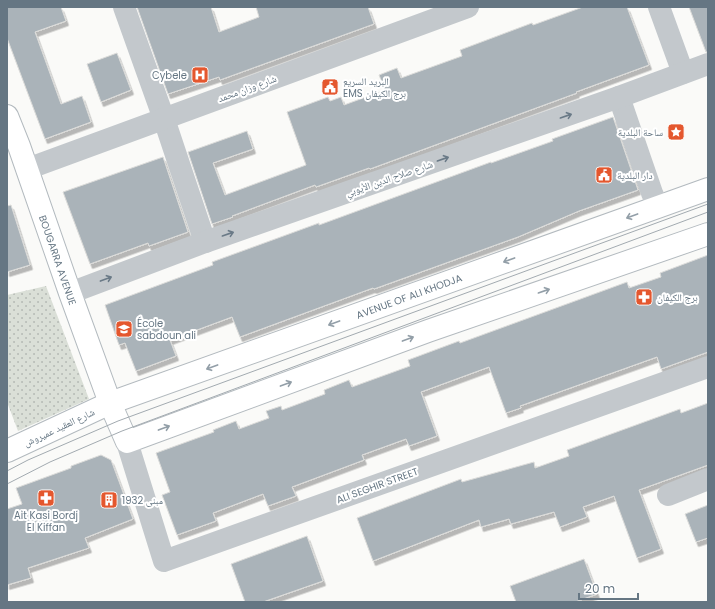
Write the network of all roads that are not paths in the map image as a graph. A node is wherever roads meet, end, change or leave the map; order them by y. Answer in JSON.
{"nodes":[{"id":1,"x":124,"y":7,"type":"edge"},
{"id":2,"x":468,"y":7,"type":"edge"},
{"id":3,"x":659,"y":7,"type":"edge"},
{"id":4,"x":708,"y":64,"type":"edge"},
{"id":5,"x":683,"y":73,"type":"junction"},
{"id":6,"x":619,"y":97,"type":"junction"},
{"id":7,"x":7,"y":116,"type":"edge"},
{"id":8,"x":164,"y":119,"type":"junction"},
{"id":9,"x":13,"y":148,"type":"edge"},
{"id":10,"x":27,"y":169,"type":"junction"},
{"id":11,"x":708,"y":189,"type":"edge"},
{"id":12,"x":658,"y":207,"type":"junction"},
{"id":13,"x":708,"y":234,"type":"edge"},
{"id":14,"x":204,"y":242,"type":"junction"},
{"id":15,"x":70,"y":292,"type":"junction"},
{"id":16,"x":708,"y":367,"type":"edge"},
{"id":17,"x":110,"y":403,"type":"junction"},
{"id":18,"x":127,"y":442,"type":"junction"},
{"id":19,"x":7,"y":451,"type":"edge"},
{"id":20,"x":708,"y":479,"type":"edge"},
{"id":21,"x":668,"y":495,"type":"dead end"}],
"edges":[{"from":1,"to":8,"type":"street"},
{"from":2,"to":8,"type":"street","name":"شارع وزان محمد"},
{"from":3,"to":5,"type":"street"},
{"from":4,"to":5,"type":"street","name":"شارع صلاح الدين الأيوبي"},
{"from":5,"to":6,"type":"street","name":"شارع صلاح الدين الأيوبي"},
{"from":6,"to":12,"type":"street"},
{"from":14,"to":6,"type":"street","name":"شارع صلاح الدين الأيوبي","one_way":true},
{"from":7,"to":9,"type":"main road","name":"BOUGARRA AVENUE"},
{"from":8,"to":10,"type":"street","name":"شارع وزان محمد"},
{"from":8,"to":14,"type":"street"},
{"from":9,"to":10,"type":"main road","name":"BOUGARRA AVENUE"},
{"from":10,"to":15,"type":"main road","name":"BOUGARRA AVENUE"},
{"from":11,"to":12,"type":"main road","name":"AVENUE OF ALI KHODJA"},
{"from":12,"to":17,"type":"main road","name":"AVENUE OF ALI KHODJA","one_way":true},
{"from":18,"to":13,"type":"main road","one_way":true},
{"from":15,"to":14,"type":"street","name":"شارع صلاح الدين الأيوبي","one_way":true},
{"from":15,"to":17,"type":"main road","name":"BOUGARRA AVENUE"},
{"from":16,"to":18,"type":"street","name":"ALI SEGHIR STREET"},
{"from":17,"to":18,"type":"main road","name":"BOUGARRA AVENUE"},
{"from":17,"to":19,"type":"main road","name":"شارع العقيد عميروش"},
{"from":20,"to":21,"type":"street"}]}
